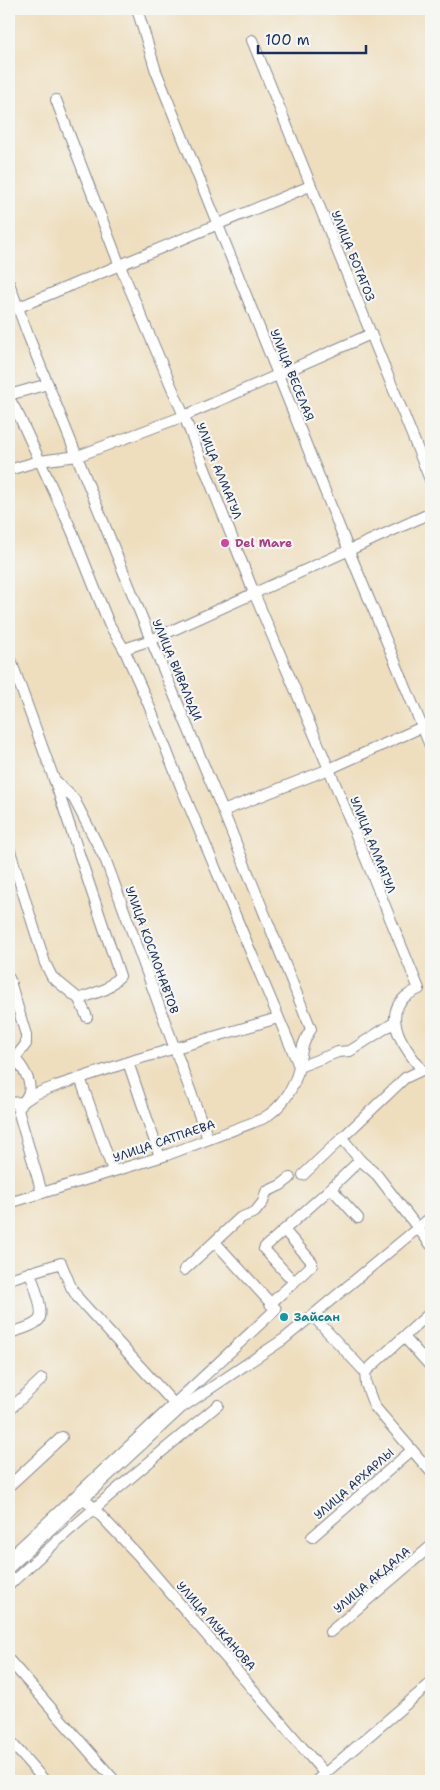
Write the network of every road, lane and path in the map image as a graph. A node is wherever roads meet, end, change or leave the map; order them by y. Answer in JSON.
{"nodes":[{"id":1,"x":137,"y":9,"type":"edge"},
{"id":2,"x":252,"y":40,"type":"dead end"},
{"id":3,"x":56,"y":100,"type":"dead end"},
{"id":4,"x":310,"y":186,"type":"junction"},
{"id":5,"x":218,"y":225,"type":"junction"},
{"id":6,"x":120,"y":266,"type":"junction"},
{"id":7,"x":9,"y":283,"type":"edge"},
{"id":8,"x":19,"y":307,"type":"junction"},
{"id":9,"x":371,"y":334,"type":"junction"},
{"id":10,"x":278,"y":374,"type":"junction"},
{"id":11,"x":48,"y":384,"type":"junction"},
{"id":12,"x":9,"y":397,"type":"edge"},
{"id":13,"x":184,"y":416,"type":"junction"},
{"id":14,"x":78,"y":456,"type":"junction"},
{"id":15,"x":39,"y":461,"type":"junction"},
{"id":16,"x":9,"y":470,"type":"edge"},
{"id":17,"x":431,"y":482,"type":"edge"},
{"id":18,"x":431,"y":513,"type":"edge"},
{"id":19,"x":349,"y":551,"type":"junction"},
{"id":20,"x":254,"y":593,"type":"junction"},
{"id":21,"x":151,"y":640,"type":"junction"},
{"id":22,"x":124,"y":650,"type":"junction"},
{"id":23,"x":9,"y":655,"type":"edge"},
{"id":24,"x":427,"y":724,"type":"edge"},
{"id":25,"x":431,"y":748,"type":"edge"},
{"id":26,"x":329,"y":768,"type":"junction"},
{"id":27,"x":54,"y":779,"type":"junction"},
{"id":28,"x":223,"y":811,"type":"junction"},
{"id":29,"x":9,"y":848,"type":"edge"},
{"id":30,"x":9,"y":978,"type":"edge"},
{"id":31,"x":79,"y":999,"type":"junction"},
{"id":32,"x":86,"y":1017,"type":"dead end"},
{"id":33,"x":278,"y":1018,"type":"junction"},
{"id":34,"x":396,"y":1022,"type":"junction"},
{"id":35,"x":175,"y":1048,"type":"junction"},
{"id":36,"x":12,"y":1056,"type":"edge"},
{"id":37,"x":128,"y":1062,"type":"junction"},
{"id":38,"x":299,"y":1067,"type":"junction"},
{"id":39,"x":80,"y":1078,"type":"junction"},
{"id":40,"x":23,"y":1102,"type":"junction"},
{"id":41,"x":9,"y":1103,"type":"edge"},
{"id":42,"x":342,"y":1138,"type":"junction"},
{"id":43,"x":208,"y":1139,"type":"junction"},
{"id":44,"x":160,"y":1157,"type":"junction"},
{"id":45,"x":360,"y":1160,"type":"junction"},
{"id":46,"x":113,"y":1171,"type":"junction"},
{"id":47,"x":303,"y":1175,"type":"dead end"},
{"id":48,"x":290,"y":1178,"type":"dead end"},
{"id":49,"x":331,"y":1188,"type":"junction"},
{"id":50,"x":42,"y":1193,"type":"junction"},
{"id":51,"x":9,"y":1202,"type":"edge"},
{"id":52,"x":431,"y":1217,"type":"edge"},
{"id":53,"x":358,"y":1218,"type":"dead end"},
{"id":54,"x":418,"y":1228,"type":"junction"},
{"id":55,"x":284,"y":1230,"type":"junction"},
{"id":56,"x":215,"y":1242,"type":"junction"},
{"id":57,"x":431,"y":1245,"type":"edge"},
{"id":58,"x":184,"y":1270,"type":"dead end"},
{"id":59,"x":30,"y":1272,"type":"junction"},
{"id":60,"x":9,"y":1279,"type":"edge"},
{"id":61,"x":294,"y":1282,"type":"junction"},
{"id":62,"x":270,"y":1304,"type":"junction"},
{"id":63,"x":431,"y":1312,"type":"edge"},
{"id":64,"x":313,"y":1316,"type":"junction"},
{"id":65,"x":9,"y":1333,"type":"edge"},
{"id":66,"x":404,"y":1337,"type":"junction"},
{"id":67,"x":431,"y":1368,"type":"edge"},
{"id":68,"x":365,"y":1372,"type":"junction"},
{"id":69,"x":42,"y":1379,"type":"dead end"},
{"id":70,"x":218,"y":1405,"type":"dead end"},
{"id":71,"x":177,"y":1406,"type":"junction"},
{"id":72,"x":9,"y":1410,"type":"edge"},
{"id":73,"x":62,"y":1437,"type":"dead end"},
{"id":74,"x":412,"y":1450,"type":"junction"},
{"id":75,"x":431,"y":1472,"type":"edge"},
{"id":76,"x":9,"y":1486,"type":"edge"},
{"id":77,"x":84,"y":1498,"type":"junction"},
{"id":78,"x":94,"y":1508,"type":"junction"},
{"id":79,"x":312,"y":1537,"type":"dead end"},
{"id":80,"x":431,"y":1546,"type":"edge"},
{"id":81,"x":9,"y":1558,"type":"edge"},
{"id":82,"x":9,"y":1568,"type":"edge"},
{"id":83,"x":9,"y":1585,"type":"edge"},
{"id":84,"x":330,"y":1632,"type":"dead end"},
{"id":85,"x":9,"y":1660,"type":"edge"},
{"id":86,"x":431,"y":1683,"type":"edge"},
{"id":87,"x":9,"y":1740,"type":"edge"},
{"id":88,"x":325,"y":1774,"type":"junction"},
{"id":89,"x":45,"y":1781,"type":"edge"},
{"id":90,"x":115,"y":1781,"type":"edge"},
{"id":91,"x":316,"y":1781,"type":"edge"}],
"edges":[{"from":1,"to":5,"type":"street","name":"УЛИЦА ВЕСЕЛАЯ"},
{"from":2,"to":4,"type":"street","name":"УЛИЦА БОТАГОЗ"},
{"from":3,"to":6,"type":"street","name":"УЛИЦА АЛМАГУЛ"},
{"from":4,"to":5,"type":"street"},
{"from":4,"to":9,"type":"street","name":"УЛИЦА БОТАГОЗ"},
{"from":5,"to":6,"type":"street"},
{"from":5,"to":10,"type":"street","name":"УЛИЦА ВЕСЕЛАЯ"},
{"from":6,"to":8,"type":"street"},
{"from":6,"to":13,"type":"street","name":"УЛИЦА АЛМАГУЛ"},
{"from":7,"to":8,"type":"street","name":"УЛИЦА ВИВАЛЬДИ"},
{"from":8,"to":11,"type":"street","name":"УЛИЦА ВИВАЛЬДИ"},
{"from":9,"to":10,"type":"street"},
{"from":9,"to":17,"type":"street","name":"УЛИЦА БОТАГОЗ"},
{"from":10,"to":13,"type":"street"},
{"from":10,"to":19,"type":"street","name":"УЛИЦА ВЕСЕЛАЯ"},
{"from":11,"to":12,"type":"street"},
{"from":11,"to":14,"type":"street","name":"УЛИЦА ВИВАЛЬДИ"},
{"from":12,"to":15,"type":"street"},
{"from":13,"to":14,"type":"street"},
{"from":13,"to":20,"type":"street","name":"УЛИЦА АЛМАГУЛ"},
{"from":14,"to":15,"type":"street"},
{"from":14,"to":21,"type":"street","name":"УЛИЦА ВИВАЛЬДИ"},
{"from":15,"to":16,"type":"street"},
{"from":15,"to":22,"type":"street"},
{"from":18,"to":19,"type":"street"},
{"from":19,"to":20,"type":"street"},
{"from":19,"to":24,"type":"street","name":"УЛИЦА ВЕСЕЛАЯ"},
{"from":20,"to":21,"type":"street"},
{"from":20,"to":26,"type":"street","name":"УЛИЦА АЛМАГУЛ"},
{"from":21,"to":22,"type":"street"},
{"from":21,"to":28,"type":"street","name":"УЛИЦА ВИВАЛЬДИ"},
{"from":22,"to":33,"type":"street"},
{"from":23,"to":27,"type":"street","name":"УЛИЦА КОСМОНАВТОВ"},
{"from":24,"to":25,"type":"street","name":"УЛИЦА ВЕСЕЛАЯ"},
{"from":24,"to":26,"type":"street"},
{"from":26,"to":28,"type":"street"},
{"from":26,"to":34,"type":"street","name":"УЛИЦА АЛМАГУЛ"},
{"from":27,"to":31,"type":"street","name":"УЛИЦА КОСМОНАВТОВ"},
{"from":27,"to":35,"type":"street","name":"УЛИЦА КОСМОНАВТОВ"},
{"from":28,"to":38,"type":"street","name":"УЛИЦА ВИВАЛЬДИ"},
{"from":29,"to":31,"type":"street"},
{"from":30,"to":36,"type":"street"},
{"from":31,"to":32,"type":"street"},
{"from":33,"to":35,"type":"street"},
{"from":33,"to":38,"type":"street"},
{"from":34,"to":38,"type":"street"},
{"from":34,"to":42,"type":"street"},
{"from":35,"to":37,"type":"street"},
{"from":35,"to":43,"type":"street","name":"УЛИЦА КОСМОНАВТОВ"},
{"from":36,"to":40,"type":"street"},
{"from":37,"to":39,"type":"street"},
{"from":37,"to":44,"type":"street"},
{"from":38,"to":43,"type":"street","name":"УЛИЦА САТПАЕВА"},
{"from":39,"to":40,"type":"street"},
{"from":39,"to":46,"type":"street"},
{"from":40,"to":41,"type":"street"},
{"from":40,"to":50,"type":"street"},
{"from":42,"to":45,"type":"street"},
{"from":42,"to":47,"type":"street"},
{"from":43,"to":44,"type":"street","name":"УЛИЦА САТПАЕВА"},
{"from":44,"to":46,"type":"street","name":"УЛИЦА САТПАЕВА"},
{"from":45,"to":49,"type":"street"},
{"from":45,"to":54,"type":"street"},
{"from":46,"to":50,"type":"street","name":"УЛИЦА САТПАЕВА"},
{"from":48,"to":56,"type":"street"},
{"from":49,"to":53,"type":"street"},
{"from":49,"to":55,"type":"street"},
{"from":50,"to":51,"type":"street","name":"УЛИЦА САТПАЕВА"},
{"from":52,"to":54,"type":"street"},
{"from":54,"to":57,"type":"street"},
{"from":54,"to":64,"type":"street"},
{"from":55,"to":61,"type":"street"},
{"from":55,"to":61,"type":"street"},
{"from":56,"to":58,"type":"street"},
{"from":56,"to":62,"type":"street"},
{"from":59,"to":60,"type":"street"},
{"from":59,"to":65,"type":"street"},
{"from":59,"to":71,"type":"street"},
{"from":61,"to":62,"type":"street"},
{"from":62,"to":71,"type":"street"},
{"from":63,"to":66,"type":"street"},
{"from":64,"to":68,"type":"street"},
{"from":64,"to":71,"type":"street"},
{"from":66,"to":67,"type":"street"},
{"from":66,"to":68,"type":"street"},
{"from":68,"to":74,"type":"street"},
{"from":69,"to":72,"type":"street"},
{"from":70,"to":78,"type":"street"},
{"from":71,"to":77,"type":"street"},
{"from":71,"to":81,"type":"street"},
{"from":73,"to":76,"type":"street"},
{"from":74,"to":75,"type":"street"},
{"from":74,"to":79,"type":"street","name":"УЛИЦА АРХАРЛЫ"},
{"from":77,"to":78,"type":"street","name":"УЛИЦА МУКАНОВА"},
{"from":77,"to":82,"type":"street"},
{"from":78,"to":83,"type":"street"},
{"from":78,"to":88,"type":"street","name":"УЛИЦА МУКАНОВА"},
{"from":80,"to":84,"type":"street","name":"УЛИЦА АКДАЛА"},
{"from":85,"to":90,"type":"street"},
{"from":86,"to":88,"type":"street"},
{"from":87,"to":89,"type":"street"},
{"from":88,"to":91,"type":"street"}]}
